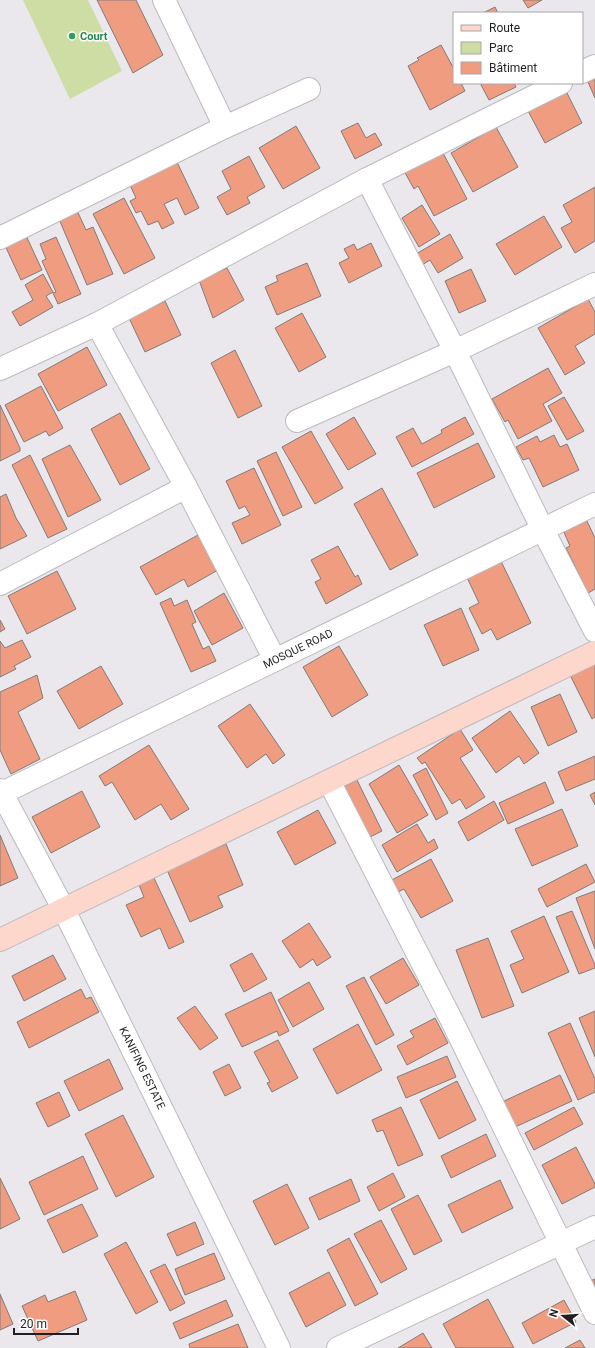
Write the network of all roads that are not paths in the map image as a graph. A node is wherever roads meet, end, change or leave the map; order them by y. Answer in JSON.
{"nodes":[{"id":1,"x":164,"y":0,"type":"edge"},
{"id":2,"x":595,"y":66,"type":"edge"},
{"id":3,"x":583,"y":72,"type":"edge"},
{"id":4,"x":559,"y":84,"type":"edge"},
{"id":5,"x":309,"y":89,"type":"dead end"},
{"id":6,"x":225,"y":128,"type":"junction"},
{"id":7,"x":367,"y":179,"type":"junction"},
{"id":8,"x":0,"y":238,"type":"edge"},
{"id":9,"x":595,"y":284,"type":"edge"},
{"id":10,"x":97,"y":324,"type":"junction"},
{"id":11,"x":455,"y":351,"type":"junction"},
{"id":12,"x":0,"y":369,"type":"edge"},
{"id":13,"x":297,"y":420,"type":"dead end"},
{"id":14,"x":186,"y":487,"type":"junction"},
{"id":15,"x":595,"y":504,"type":"edge"},
{"id":16,"x":543,"y":530,"type":"junction"},
{"id":17,"x":0,"y":584,"type":"edge"},
{"id":18,"x":595,"y":631,"type":"edge"},
{"id":19,"x":595,"y":652,"type":"edge"},
{"id":20,"x":275,"y":660,"type":"junction"},
{"id":21,"x":329,"y":781,"type":"junction"},
{"id":22,"x":0,"y":792,"type":"edge"},
{"id":23,"x":64,"y":910,"type":"junction"},
{"id":24,"x":0,"y":940,"type":"edge"},
{"id":25,"x":595,"y":1227,"type":"edge"},
{"id":26,"x":561,"y":1244,"type":"junction"},
{"id":27,"x":595,"y":1313,"type":"edge"},
{"id":28,"x":279,"y":1348,"type":"edge"},
{"id":29,"x":338,"y":1348,"type":"edge"}],
"edges":[{"from":1,"to":6,"type":"street"},
{"from":2,"to":3,"type":"street"},
{"from":4,"to":7,"type":"street"},
{"from":5,"to":6,"type":"street"},
{"from":6,"to":8,"type":"street"},
{"from":7,"to":10,"type":"street"},
{"from":7,"to":11,"type":"street"},
{"from":9,"to":11,"type":"street"},
{"from":10,"to":12,"type":"street"},
{"from":10,"to":14,"type":"street"},
{"from":11,"to":13,"type":"street"},
{"from":11,"to":16,"type":"street"},
{"from":14,"to":17,"type":"street"},
{"from":14,"to":20,"type":"street"},
{"from":15,"to":16,"type":"street","name":"MOSQUE ROAD"},
{"from":16,"to":18,"type":"street"},
{"from":16,"to":20,"type":"street","name":"MOSQUE ROAD"},
{"from":19,"to":21,"type":"street"},
{"from":20,"to":22,"type":"street","name":"MOSQUE ROAD"},
{"from":21,"to":23,"type":"street"},
{"from":21,"to":26,"type":"street"},
{"from":22,"to":23,"type":"street","name":"KANIFING ESTATE"},
{"from":23,"to":24,"type":"street"},
{"from":23,"to":28,"type":"street","name":"KANIFING ESTATE"},
{"from":25,"to":26,"type":"street"},
{"from":26,"to":27,"type":"street"},
{"from":26,"to":29,"type":"street"}]}
